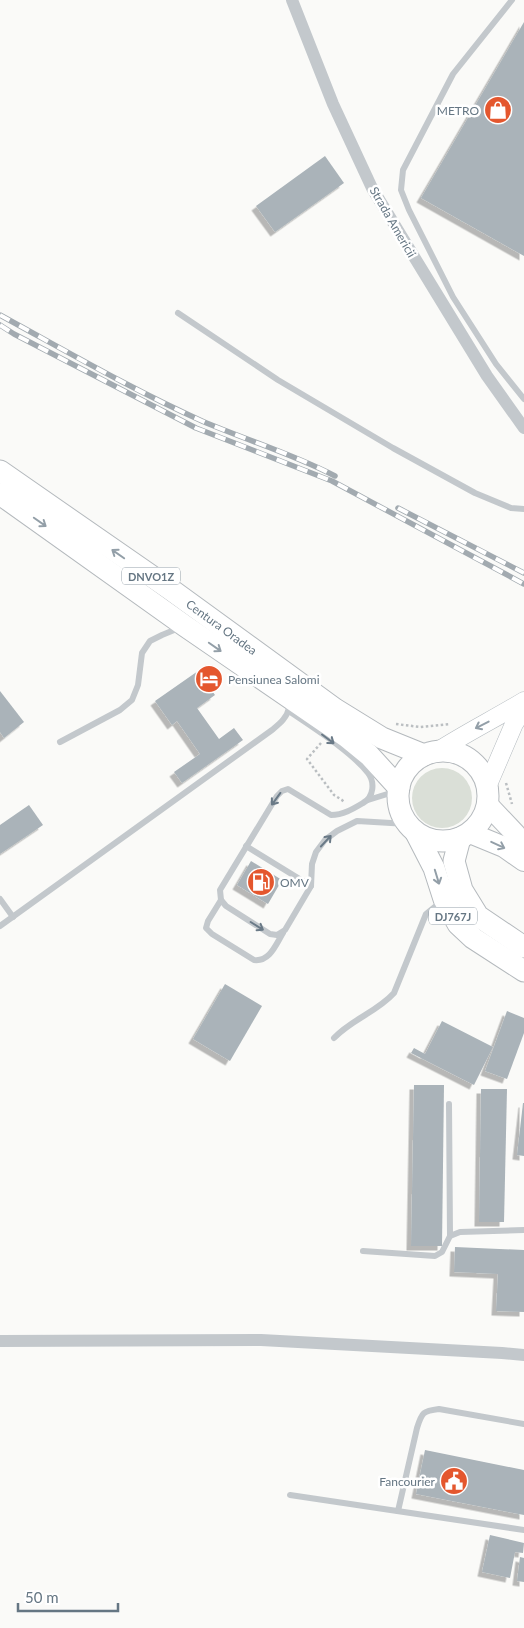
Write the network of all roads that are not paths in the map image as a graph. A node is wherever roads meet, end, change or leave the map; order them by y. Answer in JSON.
{"nodes":[{"id":1,"x":292,"y":0,"type":"edge"},
{"id":2,"x":512,"y":0,"type":"edge"},
{"id":3,"x":178,"y":313,"type":"dead end"},
{"id":4,"x":524,"y":399,"type":"edge"},
{"id":5,"x":524,"y":428,"type":"edge"},
{"id":6,"x":0,"y":471,"type":"edge"},
{"id":7,"x":0,"y":494,"type":"edge"},
{"id":8,"x":524,"y":509,"type":"edge"},
{"id":9,"x":185,"y":626,"type":"junction"},
{"id":10,"x":524,"y":701,"type":"edge"},
{"id":11,"x":289,"y":705,"type":"junction"},
{"id":12,"x":524,"y":708,"type":"edge"},
{"id":13,"x":60,"y":742,"type":"dead end"},
{"id":14,"x":431,"y":753,"type":"junction"},
{"id":15,"x":398,"y":789,"type":"junction"},
{"id":16,"x":488,"y":796,"type":"junction"},
{"id":17,"x":368,"y":800,"type":"junction"},
{"id":18,"x":412,"y":829,"type":"junction"},
{"id":19,"x":465,"y":835,"type":"junction"},
{"id":20,"x":524,"y":843,"type":"edge"},
{"id":21,"x":246,"y":846,"type":"junction"},
{"id":22,"x":524,"y":861,"type":"edge"},
{"id":23,"x":311,"y":886,"type":"junction"},
{"id":24,"x":0,"y":899,"type":"edge"},
{"id":25,"x":444,"y":899,"type":"junction"},
{"id":26,"x":221,"y":900,"type":"junction"},
{"id":27,"x":12,"y":917,"type":"junction"},
{"id":28,"x":0,"y":926,"type":"edge"},
{"id":29,"x":285,"y":930,"type":"junction"},
{"id":30,"x":524,"y":947,"type":"edge"},
{"id":31,"x":524,"y":971,"type":"edge"},
{"id":32,"x":334,"y":1038,"type":"dead end"},
{"id":33,"x":450,"y":1104,"type":"dead end"},
{"id":34,"x":524,"y":1230,"type":"edge"},
{"id":35,"x":450,"y":1236,"type":"junction"},
{"id":36,"x":363,"y":1251,"type":"dead end"},
{"id":37,"x":0,"y":1341,"type":"edge"},
{"id":38,"x":524,"y":1355,"type":"edge"},
{"id":39,"x":524,"y":1424,"type":"edge"},
{"id":40,"x":290,"y":1495,"type":"dead end"},
{"id":41,"x":398,"y":1511,"type":"junction"},
{"id":42,"x":524,"y":1530,"type":"edge"}],
"edges":[{"from":1,"to":5,"type":"street","name":"Strada Americii"},
{"from":2,"to":4,"type":"lane"},
{"from":3,"to":8,"type":"lane"},
{"from":14,"to":6,"type":"highway","name":"Centura Oradea","number":"DNVO1Z","one_way":true},
{"from":7,"to":9,"type":"highway","name":"Centura Oradea","number":"DNVO1Z","one_way":true},
{"from":9,"to":11,"type":"highway","name":"Centura Oradea","number":"DNVO1Z","one_way":true},
{"from":9,"to":13,"type":"lane"},
{"from":10,"to":14,"type":"main road","one_way":true},
{"from":11,"to":15,"type":"highway","name":"Centura Oradea","number":"DNVO1Z"},
{"from":11,"to":17,"type":"lane","one_way":true},
{"from":11,"to":27,"type":"lane"},
{"from":12,"to":16,"type":"main road"},
{"from":14,"to":15,"type":"highway"},
{"from":14,"to":16,"type":"highway","number":"DNVO1Z"},
{"from":15,"to":17,"type":"lane"},
{"from":15,"to":18,"type":"highway"},
{"from":16,"to":19,"type":"highway"},
{"from":16,"to":20,"type":"main road","number":"DNVO1Z"},
{"from":17,"to":21,"type":"lane","one_way":true},
{"from":18,"to":19,"type":"highway"},
{"from":23,"to":18,"type":"lane","one_way":true},
{"from":18,"to":25,"type":"highway","number":"DJ767J","one_way":true},
{"from":19,"to":22,"type":"main road","one_way":true},
{"from":19,"to":30,"type":"highway","number":"DJ767J"},
{"from":21,"to":23,"type":"lane"},
{"from":21,"to":26,"type":"lane"},
{"from":23,"to":29,"type":"lane"},
{"from":24,"to":27,"type":"lane"},
{"from":25,"to":31,"type":"highway","number":"DJ767J"},
{"from":25,"to":32,"type":"lane"},
{"from":26,"to":29,"type":"lane","one_way":true},
{"from":26,"to":29,"type":"lane"},
{"from":27,"to":28,"type":"lane"},
{"from":33,"to":35,"type":"lane"},
{"from":34,"to":35,"type":"lane"},
{"from":35,"to":36,"type":"lane"},
{"from":37,"to":38,"type":"street"},
{"from":39,"to":41,"type":"lane"},
{"from":40,"to":41,"type":"lane"},
{"from":41,"to":42,"type":"lane"}]}
